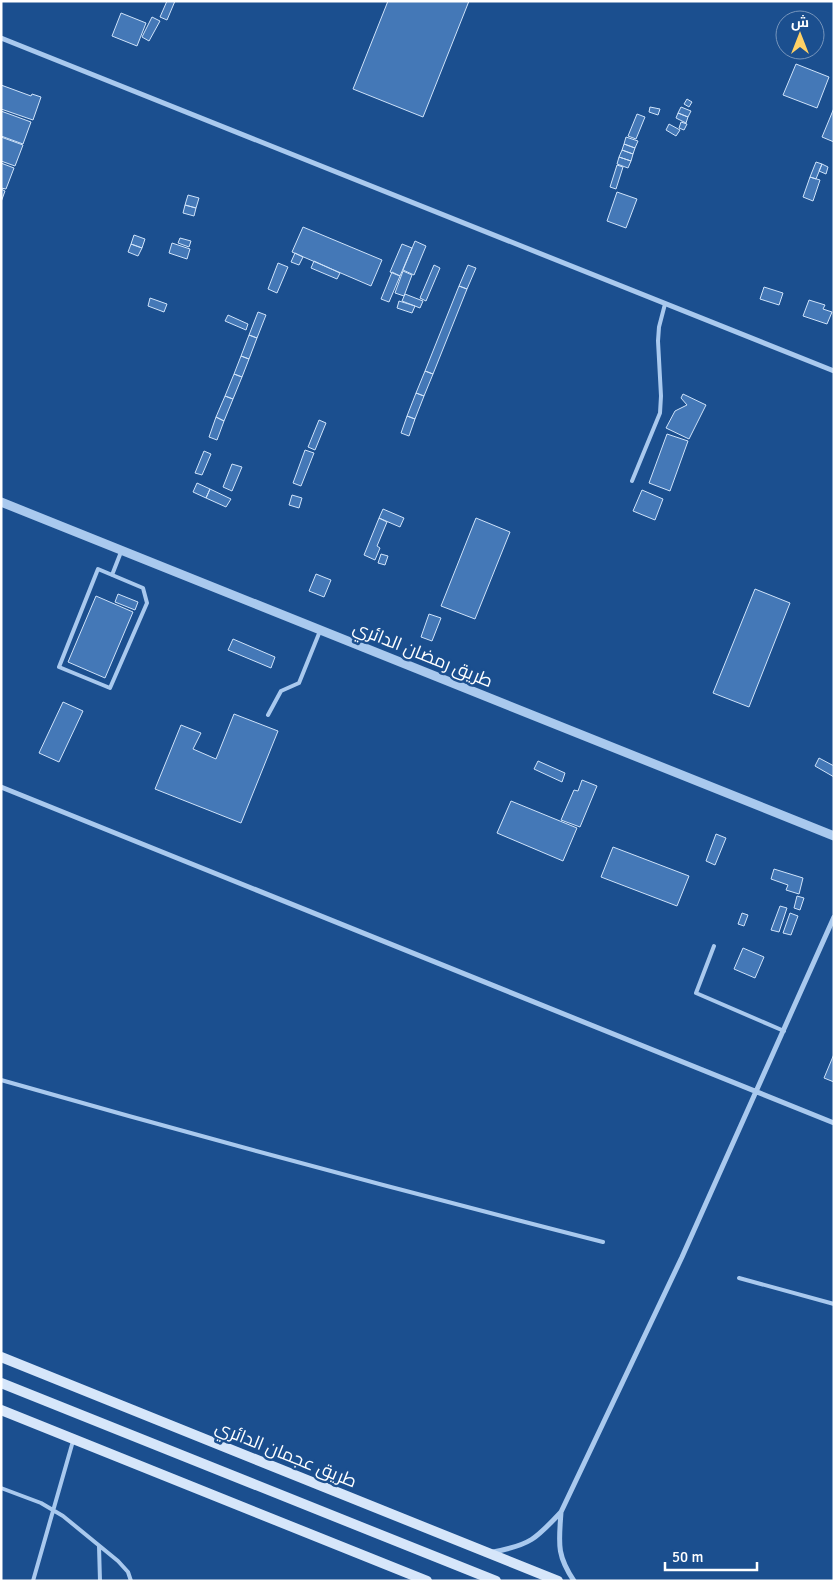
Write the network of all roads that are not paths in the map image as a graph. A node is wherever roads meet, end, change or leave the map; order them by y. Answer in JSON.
{"nodes":[{"id":1,"x":1,"y":38,"type":"edge"},
{"id":2,"x":665,"y":304,"type":"junction"},
{"id":3,"x":834,"y":371,"type":"edge"},
{"id":4,"x":632,"y":481,"type":"dead end"},
{"id":5,"x":1,"y":502,"type":"edge"},
{"id":6,"x":122,"y":550,"type":"junction"},
{"id":7,"x":112,"y":575,"type":"junction"},
{"id":8,"x":320,"y":630,"type":"junction"},
{"id":9,"x":268,"y":715,"type":"dead end"},
{"id":10,"x":1,"y":787,"type":"edge"},
{"id":11,"x":834,"y":836,"type":"edge"},
{"id":12,"x":834,"y":917,"type":"edge"},
{"id":13,"x":714,"y":946,"type":"dead end"},
{"id":14,"x":784,"y":1031,"type":"junction"},
{"id":15,"x":1,"y":1080,"type":"edge"},
{"id":16,"x":756,"y":1092,"type":"junction"},
{"id":17,"x":834,"y":1123,"type":"edge"},
{"id":18,"x":603,"y":1242,"type":"dead end"},
{"id":19,"x":739,"y":1278,"type":"dead end"},
{"id":20,"x":834,"y":1304,"type":"edge"},
{"id":21,"x":1,"y":1357,"type":"edge"},
{"id":22,"x":1,"y":1383,"type":"edge"},
{"id":23,"x":1,"y":1410,"type":"edge"},
{"id":24,"x":74,"y":1439,"type":"junction"},
{"id":25,"x":1,"y":1488,"type":"edge"},
{"id":26,"x":53,"y":1509,"type":"junction"},
{"id":27,"x":561,"y":1512,"type":"junction"},
{"id":28,"x":99,"y":1546,"type":"junction"},
{"id":29,"x":490,"y":1553,"type":"junction"},
{"id":30,"x":33,"y":1581,"type":"edge"},
{"id":31,"x":100,"y":1581,"type":"edge"},
{"id":32,"x":131,"y":1581,"type":"edge"},
{"id":33,"x":427,"y":1581,"type":"edge"},
{"id":34,"x":496,"y":1581,"type":"edge"},
{"id":35,"x":558,"y":1581,"type":"edge"},
{"id":36,"x":574,"y":1581,"type":"edge"}],
"edges":[{"from":1,"to":2,"type":"street"},
{"from":2,"to":3,"type":"street"},
{"from":2,"to":4,"type":"lane"},
{"from":5,"to":6,"type":"street","name":"طريق رمضان الدائري"},
{"from":6,"to":7,"type":"lane"},
{"from":6,"to":8,"type":"street","name":"طريق رمضان الدائري"},
{"from":7,"to":7,"type":"lane"},
{"from":8,"to":9,"type":"lane"},
{"from":8,"to":11,"type":"street","name":"طريق رمضان الدائري"},
{"from":10,"to":16,"type":"street"},
{"from":12,"to":14,"type":"street"},
{"from":13,"to":14,"type":"lane"},
{"from":14,"to":16,"type":"street"},
{"from":15,"to":18,"type":"lane"},
{"from":16,"to":17,"type":"street"},
{"from":16,"to":27,"type":"street"},
{"from":19,"to":20,"type":"lane"},
{"from":21,"to":29,"type":"main road","name":"طريق عجمان الدائري"},
{"from":22,"to":34,"type":"main road"},
{"from":23,"to":24,"type":"main road"},
{"from":24,"to":26,"type":"lane"},
{"from":24,"to":33,"type":"main road"},
{"from":25,"to":26,"type":"lane"},
{"from":26,"to":28,"type":"lane"},
{"from":26,"to":30,"type":"lane"},
{"from":27,"to":29,"type":"street"},
{"from":27,"to":36,"type":"street"},
{"from":28,"to":31,"type":"lane"},
{"from":28,"to":32,"type":"lane"},
{"from":29,"to":35,"type":"main road","name":"طريق عجمان الدائري"}]}
